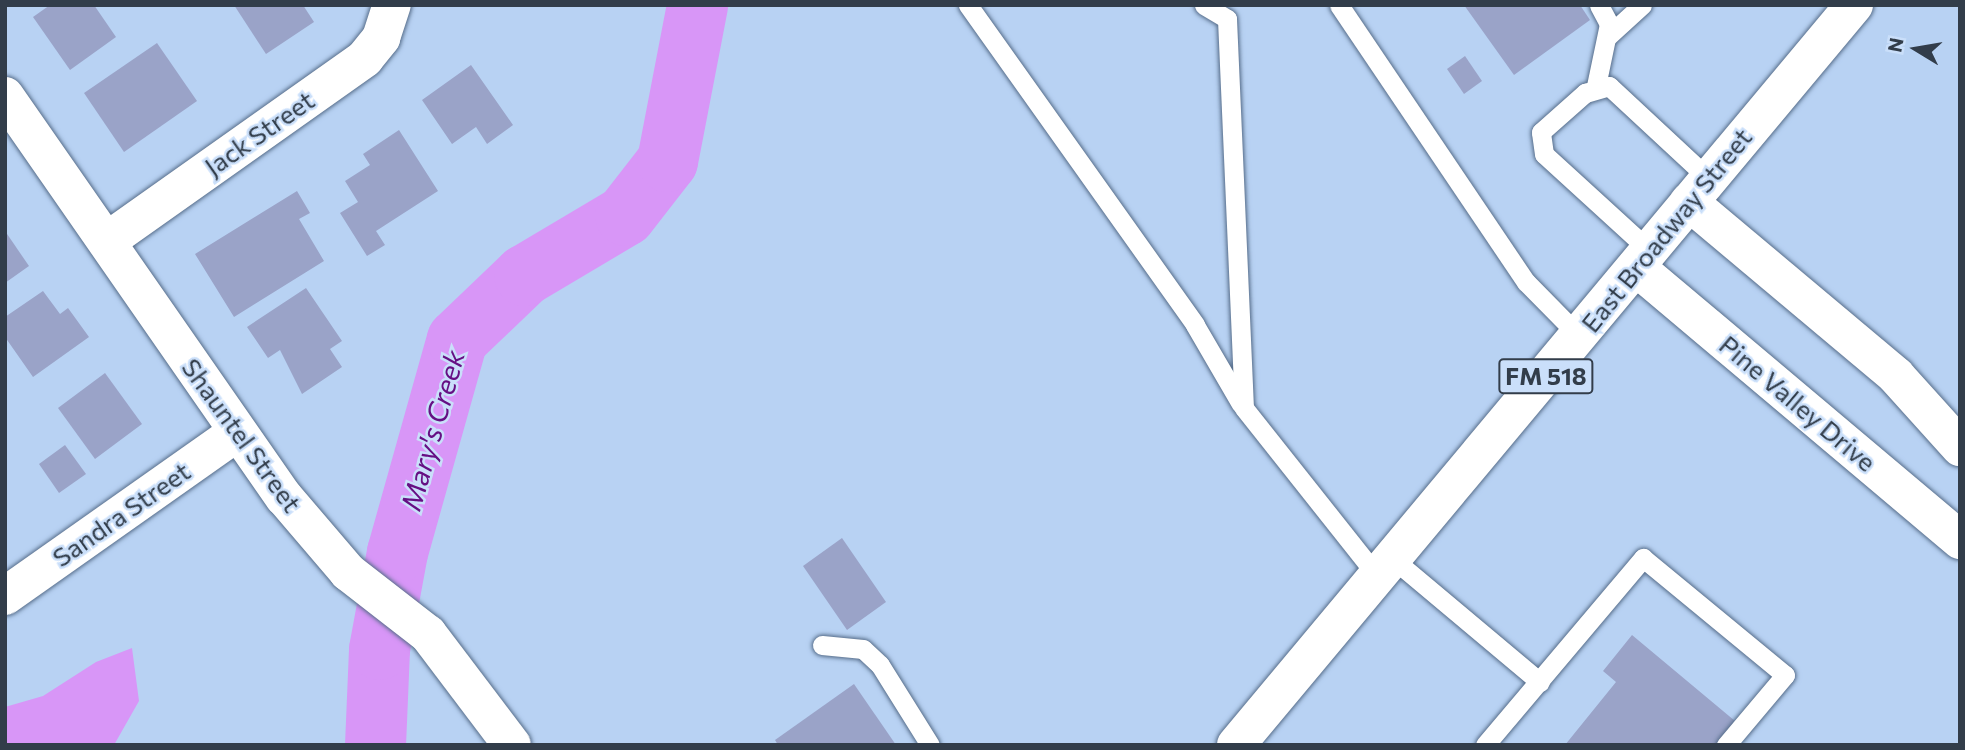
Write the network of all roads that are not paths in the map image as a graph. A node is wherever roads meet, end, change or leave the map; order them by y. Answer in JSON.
{"nodes":[{"id":1,"x":968,"y":5,"type":"edge"},
{"id":2,"x":1204,"y":5,"type":"edge"},
{"id":3,"x":1339,"y":5,"type":"edge"},
{"id":4,"x":1599,"y":5,"type":"edge"},
{"id":5,"x":1642,"y":5,"type":"edge"},
{"id":6,"x":1854,"y":5,"type":"edge"},
{"id":7,"x":392,"y":7,"type":"edge"},
{"id":8,"x":1608,"y":36,"type":"junction"},
{"id":9,"x":1595,"y":86,"type":"junction"},
{"id":10,"x":5,"y":96,"type":"edge"},
{"id":11,"x":1698,"y":190,"type":"junction"},
{"id":12,"x":107,"y":241,"type":"junction"},
{"id":13,"x":1642,"y":259,"type":"junction"},
{"id":14,"x":1579,"y":336,"type":"junction"},
{"id":15,"x":1244,"y":408,"type":"junction"},
{"id":16,"x":236,"y":433,"type":"junction"},
{"id":17,"x":1960,"y":447,"type":"edge"},
{"id":18,"x":1960,"y":540,"type":"edge"},
{"id":19,"x":1385,"y":568,"type":"junction"},
{"id":20,"x":5,"y":596,"type":"edge"},
{"id":21,"x":822,"y":645,"type":"dead end"},
{"id":22,"x":1540,"y":682,"type":"junction"},
{"id":23,"x":512,"y":745,"type":"edge"},
{"id":24,"x":930,"y":745,"type":"edge"},
{"id":25,"x":1236,"y":745,"type":"edge"},
{"id":26,"x":1485,"y":745,"type":"edge"},
{"id":27,"x":1726,"y":745,"type":"edge"}],
"edges":[{"from":1,"to":15,"type":"lane"},
{"from":2,"to":15,"type":"lane"},
{"from":3,"to":14,"type":"lane"},
{"from":4,"to":8,"type":"lane"},
{"from":5,"to":8,"type":"lane"},
{"from":6,"to":11,"type":"street","name":"East Broadway Street","number":"FM 518"},
{"from":7,"to":12,"type":"street","name":"Jack Street"},
{"from":8,"to":9,"type":"lane"},
{"from":9,"to":11,"type":"lane"},
{"from":9,"to":13,"type":"lane"},
{"from":10,"to":12,"type":"street","name":"Shauntel Street"},
{"from":11,"to":13,"type":"street","name":"East Broadway Street","number":"FM 518"},
{"from":11,"to":17,"type":"street"},
{"from":12,"to":16,"type":"street","name":"Shauntel Street"},
{"from":13,"to":14,"type":"street","name":"East Broadway Street","number":"FM 518"},
{"from":13,"to":18,"type":"street","name":"Pine Valley Drive"},
{"from":14,"to":19,"type":"street","name":"East Broadway Street","number":"FM 518"},
{"from":15,"to":19,"type":"lane"},
{"from":16,"to":20,"type":"street","name":"Sandra Street"},
{"from":16,"to":23,"type":"street","name":"Shauntel Street"},
{"from":19,"to":22,"type":"lane"},
{"from":19,"to":25,"type":"street","name":"East Broadway Street","number":"FM 518"},
{"from":21,"to":24,"type":"lane"},
{"from":22,"to":26,"type":"lane"},
{"from":22,"to":27,"type":"lane"}]}
